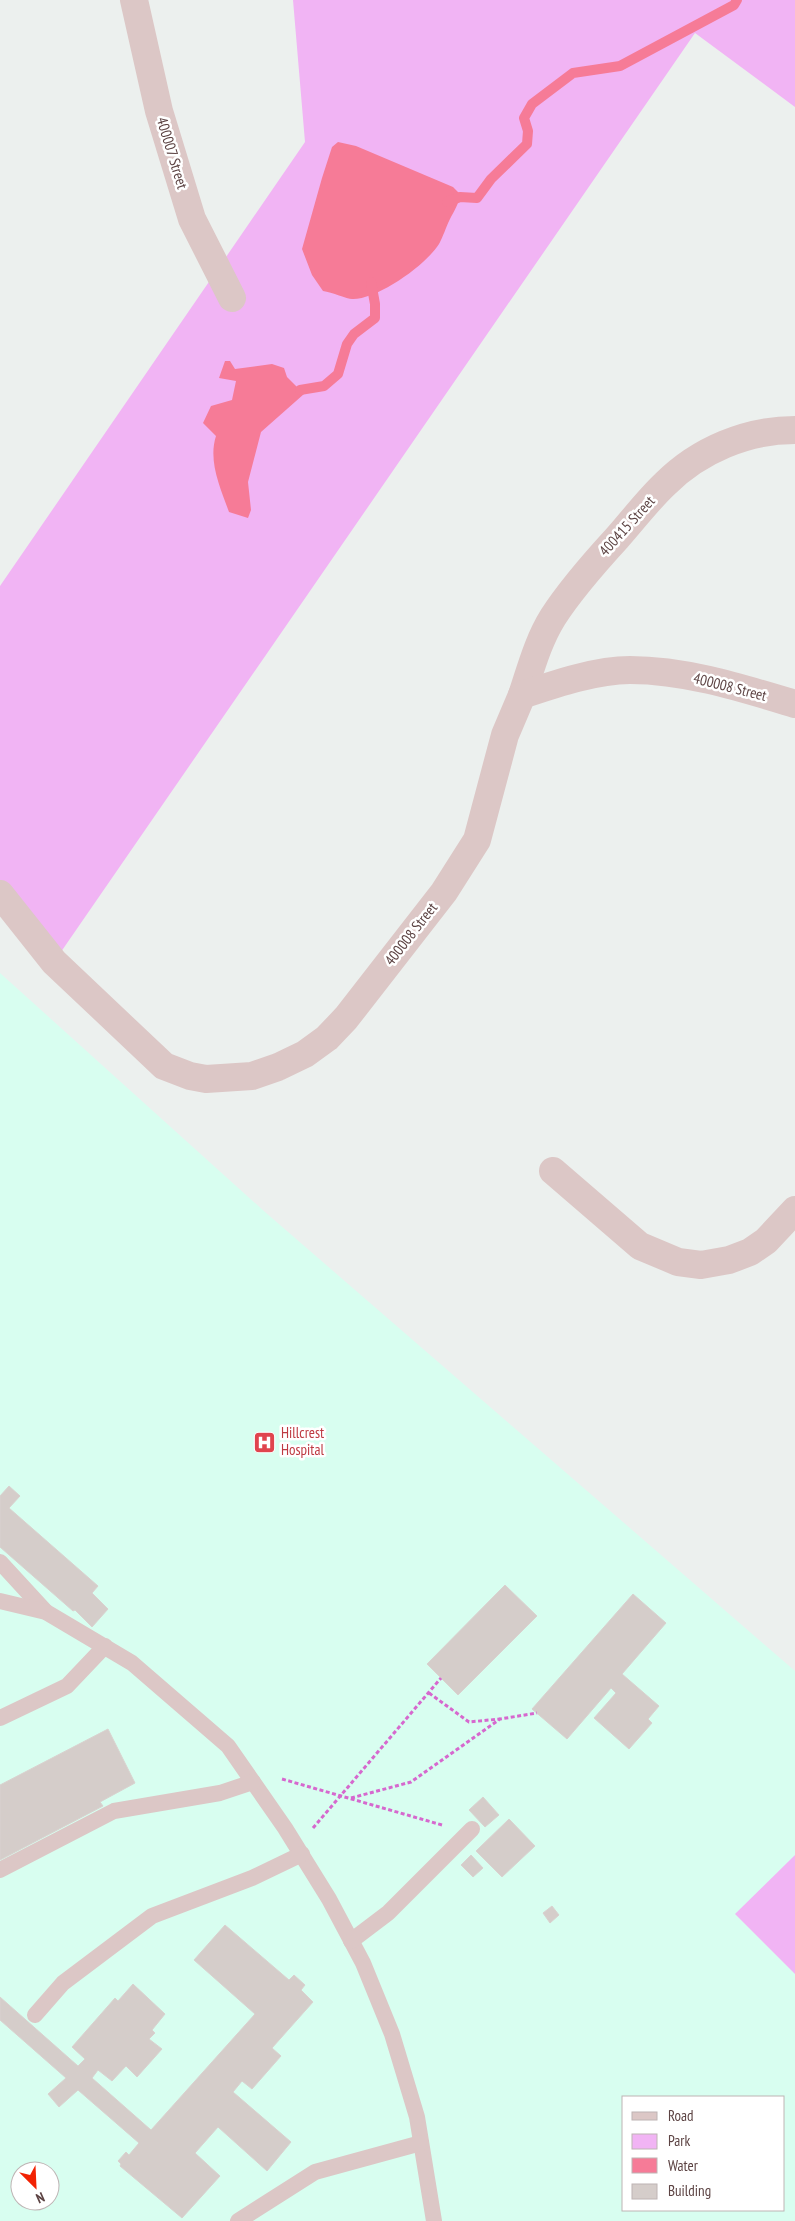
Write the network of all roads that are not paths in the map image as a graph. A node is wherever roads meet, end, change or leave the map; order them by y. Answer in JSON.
{"nodes":[{"id":1,"x":134,"y":0,"type":"edge"},
{"id":2,"x":232,"y":298,"type":"dead end"},
{"id":3,"x":795,"y":430,"type":"edge"},
{"id":4,"x":522,"y":695,"type":"junction"},
{"id":5,"x":795,"y":704,"type":"edge"},
{"id":6,"x":0,"y":894,"type":"edge"},
{"id":7,"x":553,"y":1171,"type":"dead end"},
{"id":8,"x":795,"y":1210,"type":"edge"},
{"id":9,"x":0,"y":1562,"type":"edge"},
{"id":10,"x":0,"y":1601,"type":"edge"},
{"id":11,"x":46,"y":1612,"type":"junction"},
{"id":12,"x":105,"y":1646,"type":"junction"},
{"id":13,"x":0,"y":1718,"type":"edge"},
{"id":14,"x":253,"y":1782,"type":"junction"},
{"id":15,"x":470,"y":1831,"type":"road end"},
{"id":16,"x":299,"y":1851,"type":"junction"},
{"id":17,"x":0,"y":1870,"type":"edge"},
{"id":18,"x":352,"y":1941,"type":"junction"},
{"id":19,"x":35,"y":2015,"type":"dead end"},
{"id":20,"x":422,"y":2143,"type":"junction"},
{"id":21,"x":238,"y":2221,"type":"edge"},
{"id":22,"x":434,"y":2221,"type":"edge"}],
"edges":[{"from":1,"to":2,"type":"street","name":"400007 Street"},
{"from":3,"to":4,"type":"street","name":"400415 Street"},
{"from":4,"to":5,"type":"street","name":"400008 Street"},
{"from":4,"to":6,"type":"street","name":"400008 Street"},
{"from":7,"to":8,"type":"street"},
{"from":9,"to":11,"type":"lane"},
{"from":10,"to":11,"type":"lane"},
{"from":11,"to":12,"type":"lane"},
{"from":12,"to":13,"type":"lane"},
{"from":12,"to":14,"type":"lane"},
{"from":14,"to":16,"type":"lane"},
{"from":14,"to":17,"type":"lane"},
{"from":15,"to":18,"type":"lane"},
{"from":16,"to":18,"type":"lane"},
{"from":16,"to":19,"type":"lane"},
{"from":18,"to":20,"type":"lane"},
{"from":20,"to":21,"type":"lane"},
{"from":20,"to":22,"type":"lane"}]}
